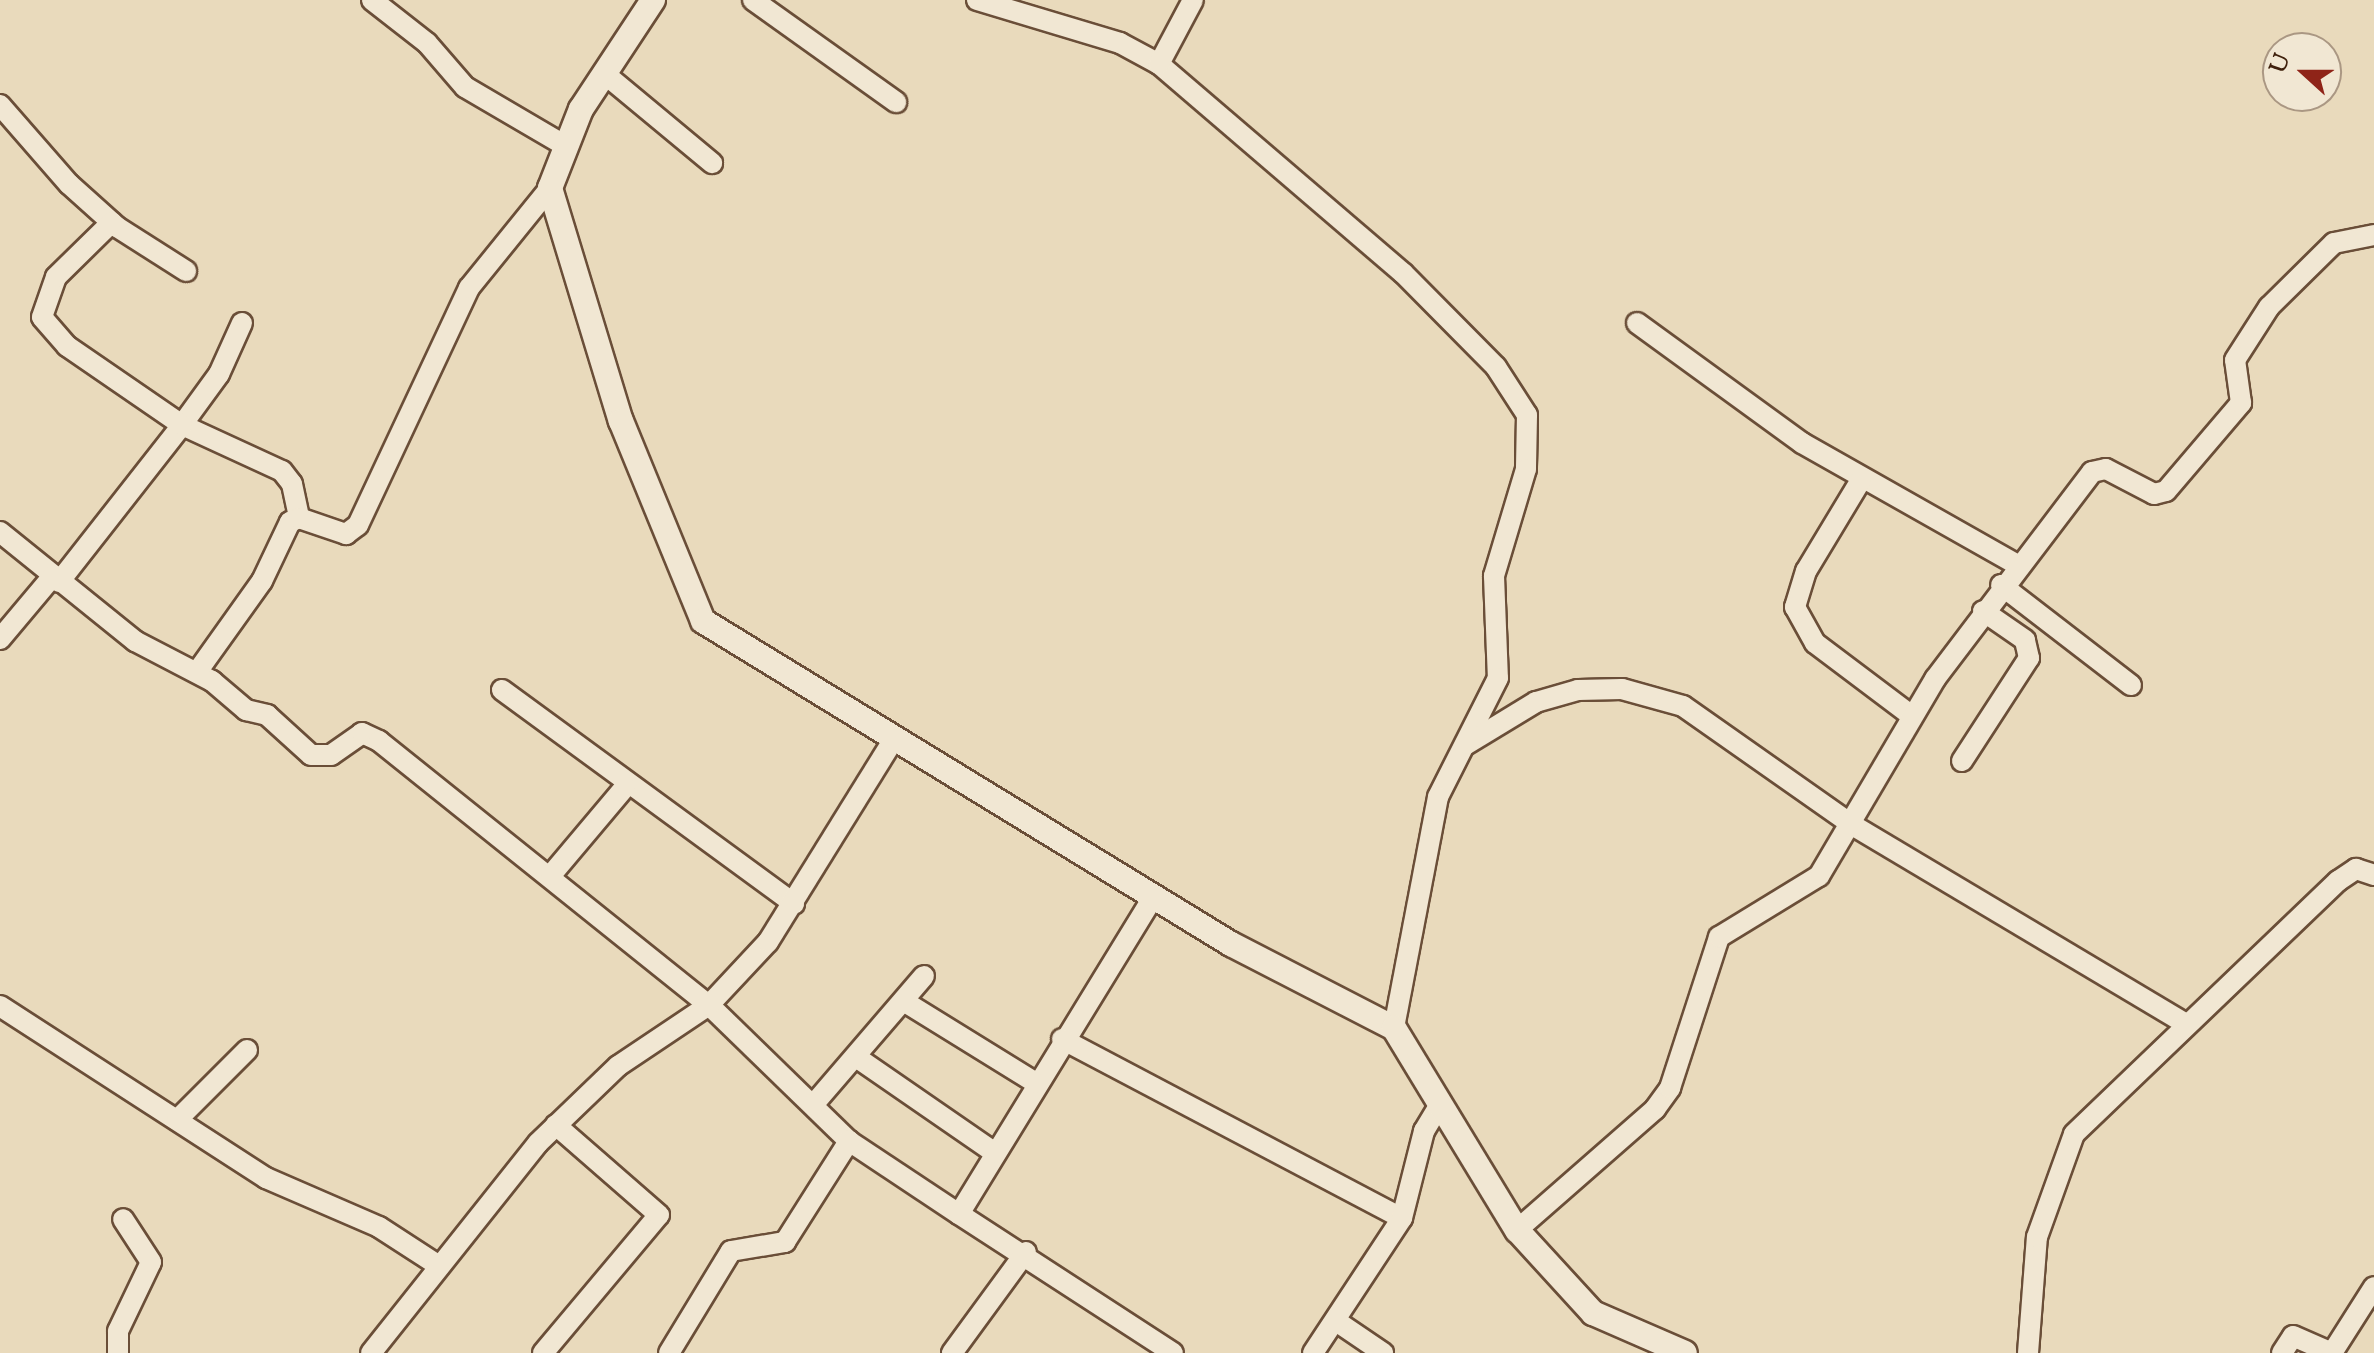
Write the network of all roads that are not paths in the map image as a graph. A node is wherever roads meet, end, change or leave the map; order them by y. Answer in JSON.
{"nodes":[{"id":1,"x":372,"y":0,"type":"edge"},
{"id":2,"x":653,"y":0,"type":"edge"},
{"id":3,"x":753,"y":0,"type":"edge"},
{"id":4,"x":977,"y":0,"type":"edge"},
{"id":5,"x":1193,"y":0,"type":"edge"},
{"id":6,"x":1159,"y":64,"type":"junction"},
{"id":7,"x":606,"y":75,"type":"junction"},
{"id":8,"x":896,"y":102,"type":"dead end"},
{"id":9,"x":0,"y":105,"type":"edge"},
{"id":10,"x":564,"y":145,"type":"junction"},
{"id":11,"x":712,"y":163,"type":"dead end"},
{"id":12,"x":550,"y":188,"type":"junction"},
{"id":13,"x":112,"y":222,"type":"junction"},
{"id":14,"x":2374,"y":235,"type":"edge"},
{"id":15,"x":186,"y":271,"type":"dead end"},
{"id":16,"x":242,"y":323,"type":"dead end"},
{"id":17,"x":1637,"y":323,"type":"dead end"},
{"id":18,"x":182,"y":425,"type":"junction"},
{"id":19,"x":1861,"y":480,"type":"junction"},
{"id":20,"x":299,"y":518,"type":"junction"},
{"id":21,"x":0,"y":532,"type":"edge"},
{"id":22,"x":2016,"y":564,"type":"junction"},
{"id":23,"x":56,"y":579,"type":"junction"},
{"id":24,"x":2001,"y":585,"type":"junction"},
{"id":25,"x":1983,"y":611,"type":"junction"},
{"id":26,"x":0,"y":639,"type":"edge"},
{"id":27,"x":197,"y":672,"type":"junction"},
{"id":28,"x":2131,"y":685,"type":"dead end"},
{"id":29,"x":502,"y":690,"type":"dead end"},
{"id":30,"x":1912,"y":716,"type":"junction"},
{"id":31,"x":895,"y":737,"type":"junction"},
{"id":32,"x":1457,"y":751,"type":"junction"},
{"id":33,"x":1962,"y":761,"type":"dead end"},
{"id":34,"x":625,"y":787,"type":"junction"},
{"id":35,"x":1854,"y":826,"type":"junction"},
{"id":36,"x":551,"y":875,"type":"junction"},
{"id":37,"x":2374,"y":875,"type":"edge"},
{"id":38,"x":1154,"y":896,"type":"junction"},
{"id":39,"x":794,"y":904,"type":"junction"},
{"id":40,"x":924,"y":976,"type":"dead end"},
{"id":41,"x":905,"y":1002,"type":"junction"},
{"id":42,"x":709,"y":1005,"type":"junction"},
{"id":43,"x":0,"y":1006,"type":"edge"},
{"id":44,"x":2186,"y":1024,"type":"junction"},
{"id":45,"x":1394,"y":1028,"type":"junction"},
{"id":46,"x":1062,"y":1039,"type":"junction"},
{"id":47,"x":247,"y":1050,"type":"dead end"},
{"id":48,"x":856,"y":1057,"type":"junction"},
{"id":49,"x":1036,"y":1083,"type":"junction"},
{"id":50,"x":1440,"y":1104,"type":"junction"},
{"id":51,"x":813,"y":1105,"type":"junction"},
{"id":52,"x":177,"y":1120,"type":"junction"},
{"id":53,"x":556,"y":1125,"type":"junction"},
{"id":54,"x":849,"y":1141,"type":"junction"},
{"id":55,"x":995,"y":1153,"type":"junction"},
{"id":56,"x":959,"y":1214,"type":"junction"},
{"id":57,"x":1402,"y":1218,"type":"junction"},
{"id":58,"x":123,"y":1219,"type":"dead end"},
{"id":59,"x":1517,"y":1230,"type":"junction"},
{"id":60,"x":1026,"y":1252,"type":"junction"},
{"id":61,"x":439,"y":1266,"type":"junction"},
{"id":62,"x":2374,"y":1287,"type":"edge"},
{"id":63,"x":1336,"y":1321,"type":"junction"},
{"id":64,"x":118,"y":1353,"type":"edge"},
{"id":65,"x":371,"y":1353,"type":"edge"},
{"id":66,"x":543,"y":1353,"type":"edge"},
{"id":67,"x":669,"y":1353,"type":"edge"},
{"id":68,"x":952,"y":1353,"type":"edge"},
{"id":69,"x":1173,"y":1353,"type":"edge"},
{"id":70,"x":1313,"y":1353,"type":"edge"},
{"id":71,"x":1383,"y":1353,"type":"edge"},
{"id":72,"x":1685,"y":1353,"type":"edge"},
{"id":73,"x":2028,"y":1353,"type":"edge"},
{"id":74,"x":2282,"y":1353,"type":"edge"}],
"edges":[{"from":1,"to":10,"type":"street"},
{"from":2,"to":7,"type":"street"},
{"from":3,"to":8,"type":"street"},
{"from":4,"to":6,"type":"street"},
{"from":5,"to":6,"type":"street"},
{"from":6,"to":32,"type":"street"},
{"from":7,"to":10,"type":"street"},
{"from":7,"to":11,"type":"street"},
{"from":9,"to":13,"type":"street"},
{"from":10,"to":12,"type":"street"},
{"from":12,"to":20,"type":"street"},
{"from":12,"to":31,"type":"street"},
{"from":13,"to":15,"type":"street"},
{"from":13,"to":18,"type":"street"},
{"from":14,"to":22,"type":"street"},
{"from":16,"to":18,"type":"street"},
{"from":17,"to":19,"type":"street"},
{"from":18,"to":20,"type":"street"},
{"from":18,"to":23,"type":"street"},
{"from":19,"to":22,"type":"street"},
{"from":19,"to":30,"type":"street"},
{"from":20,"to":27,"type":"street"},
{"from":21,"to":23,"type":"street"},
{"from":22,"to":24,"type":"street"},
{"from":23,"to":26,"type":"street"},
{"from":23,"to":27,"type":"street"},
{"from":24,"to":25,"type":"street"},
{"from":24,"to":28,"type":"street"},
{"from":25,"to":30,"type":"street"},
{"from":25,"to":33,"type":"street"},
{"from":27,"to":36,"type":"street"},
{"from":29,"to":34,"type":"street"},
{"from":30,"to":35,"type":"street"},
{"from":31,"to":38,"type":"street"},
{"from":31,"to":39,"type":"street"},
{"from":32,"to":35,"type":"street"},
{"from":32,"to":45,"type":"street"},
{"from":34,"to":36,"type":"street"},
{"from":34,"to":39,"type":"street"},
{"from":35,"to":44,"type":"street"},
{"from":35,"to":59,"type":"street"},
{"from":36,"to":42,"type":"street"},
{"from":37,"to":44,"type":"street"},
{"from":38,"to":45,"type":"street"},
{"from":38,"to":46,"type":"street"},
{"from":39,"to":42,"type":"street"},
{"from":40,"to":41,"type":"street"},
{"from":41,"to":48,"type":"street"},
{"from":41,"to":49,"type":"street"},
{"from":42,"to":51,"type":"street"},
{"from":42,"to":53,"type":"street"},
{"from":43,"to":52,"type":"street"},
{"from":44,"to":73,"type":"street"},
{"from":45,"to":50,"type":"street"},
{"from":46,"to":49,"type":"street"},
{"from":46,"to":57,"type":"street"},
{"from":47,"to":52,"type":"street"},
{"from":48,"to":51,"type":"street"},
{"from":48,"to":55,"type":"street"},
{"from":49,"to":55,"type":"street"},
{"from":50,"to":57,"type":"street"},
{"from":50,"to":59,"type":"street"},
{"from":51,"to":54,"type":"street"},
{"from":52,"to":61,"type":"street"},
{"from":53,"to":61,"type":"street"},
{"from":53,"to":66,"type":"street"},
{"from":54,"to":56,"type":"street"},
{"from":54,"to":67,"type":"street"},
{"from":55,"to":56,"type":"street"},
{"from":56,"to":60,"type":"street"},
{"from":57,"to":63,"type":"street"},
{"from":58,"to":64,"type":"street"},
{"from":59,"to":72,"type":"street"},
{"from":60,"to":68,"type":"street"},
{"from":60,"to":69,"type":"street"},
{"from":61,"to":65,"type":"street"},
{"from":62,"to":74,"type":"street"},
{"from":63,"to":70,"type":"street"},
{"from":63,"to":71,"type":"street"}]}
